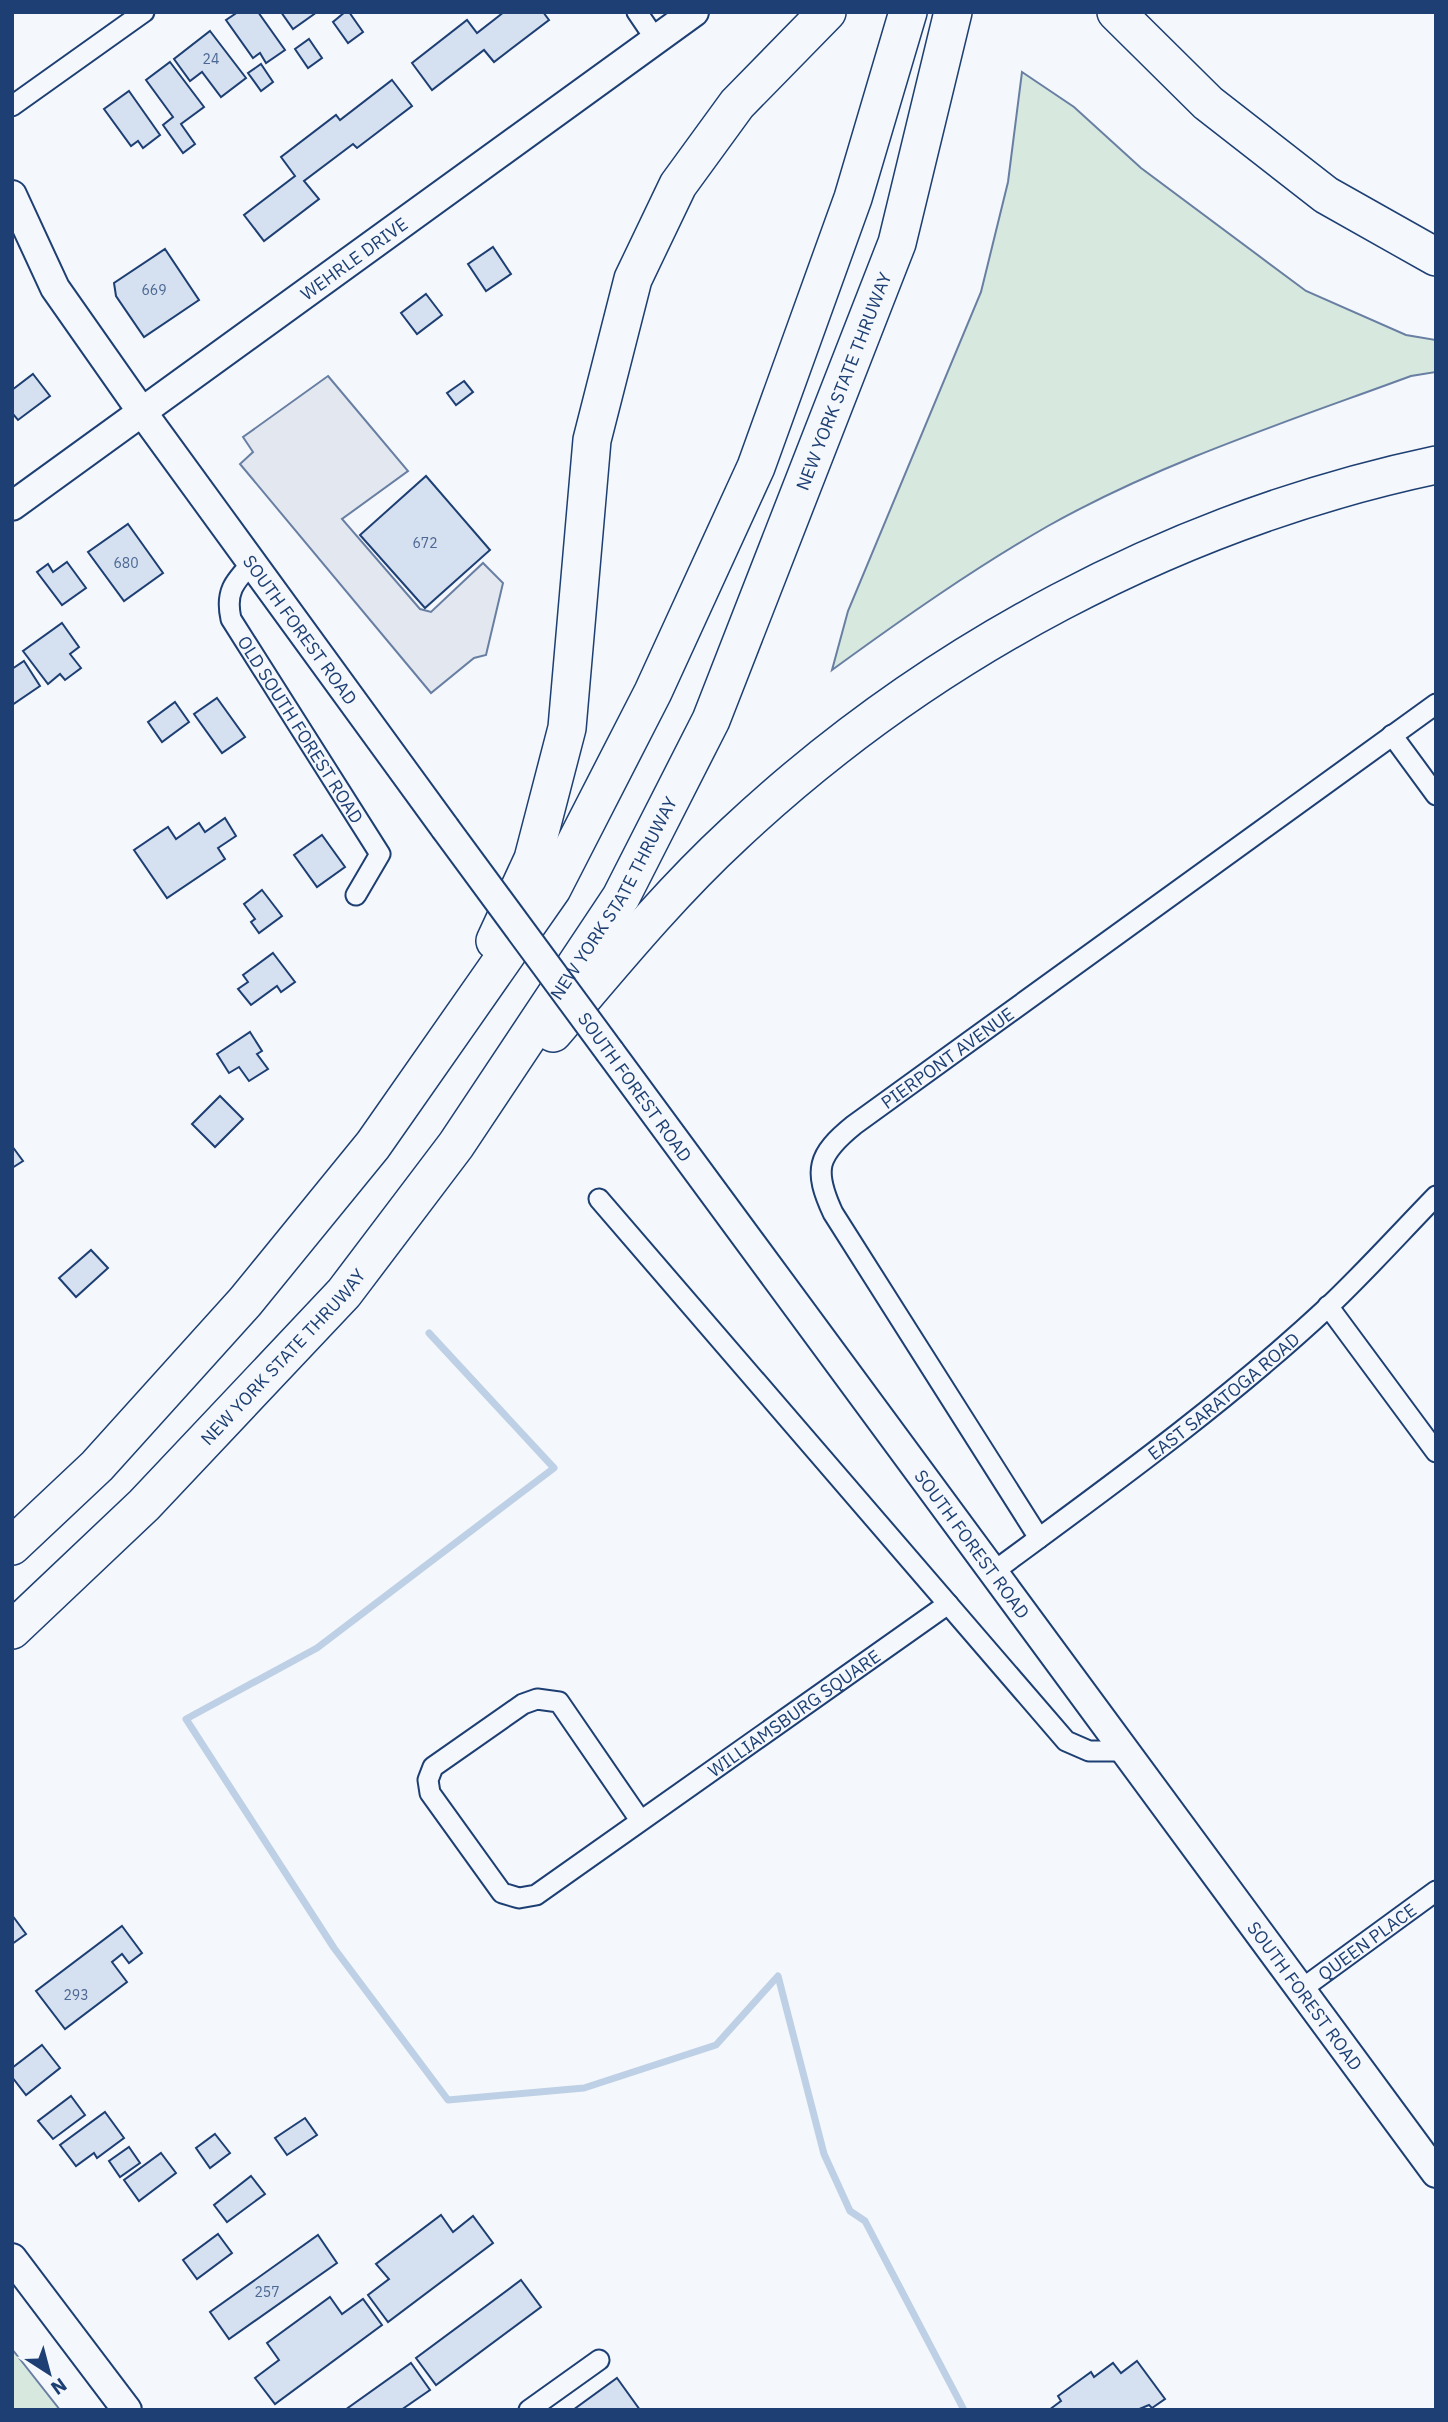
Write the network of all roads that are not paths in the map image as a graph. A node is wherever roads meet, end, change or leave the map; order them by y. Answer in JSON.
{"nodes":[{"id":1,"x":144,"y":12,"type":"edge"},
{"id":2,"x":637,"y":12,"type":"edge"},
{"id":3,"x":694,"y":12,"type":"edge"},
{"id":4,"x":827,"y":12,"type":"edge"},
{"id":5,"x":908,"y":12,"type":"edge"},
{"id":6,"x":953,"y":12,"type":"edge"},
{"id":7,"x":1116,"y":12,"type":"edge"},
{"id":8,"x":656,"y":40,"type":"junction"},
{"id":9,"x":12,"y":106,"type":"edge"},
{"id":10,"x":12,"y":195,"type":"edge"},
{"id":11,"x":1436,"y":257,"type":"edge"},
{"id":12,"x":142,"y":412,"type":"junction"},
{"id":13,"x":1436,"y":465,"type":"edge"},
{"id":14,"x":12,"y":506,"type":"edge"},
{"id":15,"x":252,"y":563,"type":"junction"},
{"id":16,"x":1436,"y":704,"type":"edge"},
{"id":17,"x":1392,"y":735,"type":"junction"},
{"id":18,"x":1436,"y":795,"type":"edge"},
{"id":19,"x":356,"y":895,"type":"dead end"},
{"id":20,"x":456,"y":1023,"type":"junction"},
{"id":21,"x":456,"y":1145,"type":"junction"},
{"id":22,"x":1436,"y":1196,"type":"edge"},
{"id":23,"x":599,"y":1199,"type":"dead end"},
{"id":24,"x":1328,"y":1306,"type":"junction"},
{"id":25,"x":1436,"y":1452,"type":"edge"},
{"id":26,"x":1039,"y":1538,"type":"junction"},
{"id":27,"x":12,"y":1546,"type":"edge"},
{"id":28,"x":993,"y":1572,"type":"junction"},
{"id":29,"x":948,"y":1604,"type":"junction"},
{"id":30,"x":12,"y":1630,"type":"edge"},
{"id":31,"x":1125,"y":1751,"type":"junction"},
{"id":32,"x":640,"y":1820,"type":"junction"},
{"id":33,"x":1436,"y":1891,"type":"edge"},
{"id":34,"x":1299,"y":1991,"type":"junction"},
{"id":35,"x":1436,"y":2173,"type":"edge"},
{"id":36,"x":12,"y":2258,"type":"edge"},
{"id":37,"x":599,"y":2360,"type":"dead end"},
{"id":38,"x":127,"y":2410,"type":"edge"},
{"id":39,"x":529,"y":2410,"type":"edge"}],
"edges":[{"from":1,"to":9,"type":"street"},
{"from":2,"to":8,"type":"street"},
{"from":3,"to":8,"type":"street","name":"WEHRLE DRIVE"},
{"from":4,"to":20,"type":"highway"},
{"from":5,"to":20,"type":"highway"},
{"from":6,"to":21,"type":"highway","name":"NEW YORK STATE THRUWAY"},
{"from":7,"to":11,"type":"highway"},
{"from":8,"to":12,"type":"street","name":"WEHRLE DRIVE"},
{"from":10,"to":12,"type":"street","name":"SOUTH FOREST ROAD"},
{"from":12,"to":14,"type":"street","name":"WEHRLE DRIVE"},
{"from":12,"to":15,"type":"street","name":"SOUTH FOREST ROAD"},
{"from":13,"to":21,"type":"highway"},
{"from":15,"to":19,"type":"street","name":"OLD SOUTH FOREST ROAD"},
{"from":15,"to":28,"type":"street","name":"SOUTH FOREST ROAD","bridge":true},
{"from":16,"to":17,"type":"street","name":"PIERPONT AVENUE"},
{"from":17,"to":18,"type":"street"},
{"from":17,"to":26,"type":"street","name":"PIERPONT AVENUE"},
{"from":20,"to":27,"type":"highway"},
{"from":21,"to":30,"type":"highway","name":"NEW YORK STATE THRUWAY"},
{"from":22,"to":24,"type":"street","name":"EAST SARATOGA ROAD"},
{"from":23,"to":29,"type":"street"},
{"from":24,"to":25,"type":"street"},
{"from":24,"to":26,"type":"street","name":"EAST SARATOGA ROAD"},
{"from":26,"to":28,"type":"street","name":"EAST SARATOGA ROAD"},
{"from":28,"to":31,"type":"street","name":"SOUTH FOREST ROAD"},
{"from":29,"to":31,"type":"street"},
{"from":29,"to":32,"type":"street","name":"WILLIAMSBURG SQUARE"},
{"from":31,"to":34,"type":"street","name":"SOUTH FOREST ROAD"},
{"from":32,"to":32,"type":"street","name":"WILLIAMSBURG SQUARE"},
{"from":33,"to":34,"type":"street","name":"QUEEN PLACE"},
{"from":34,"to":35,"type":"street","name":"SOUTH FOREST ROAD"},
{"from":36,"to":38,"type":"street"},
{"from":37,"to":39,"type":"street"}]}
